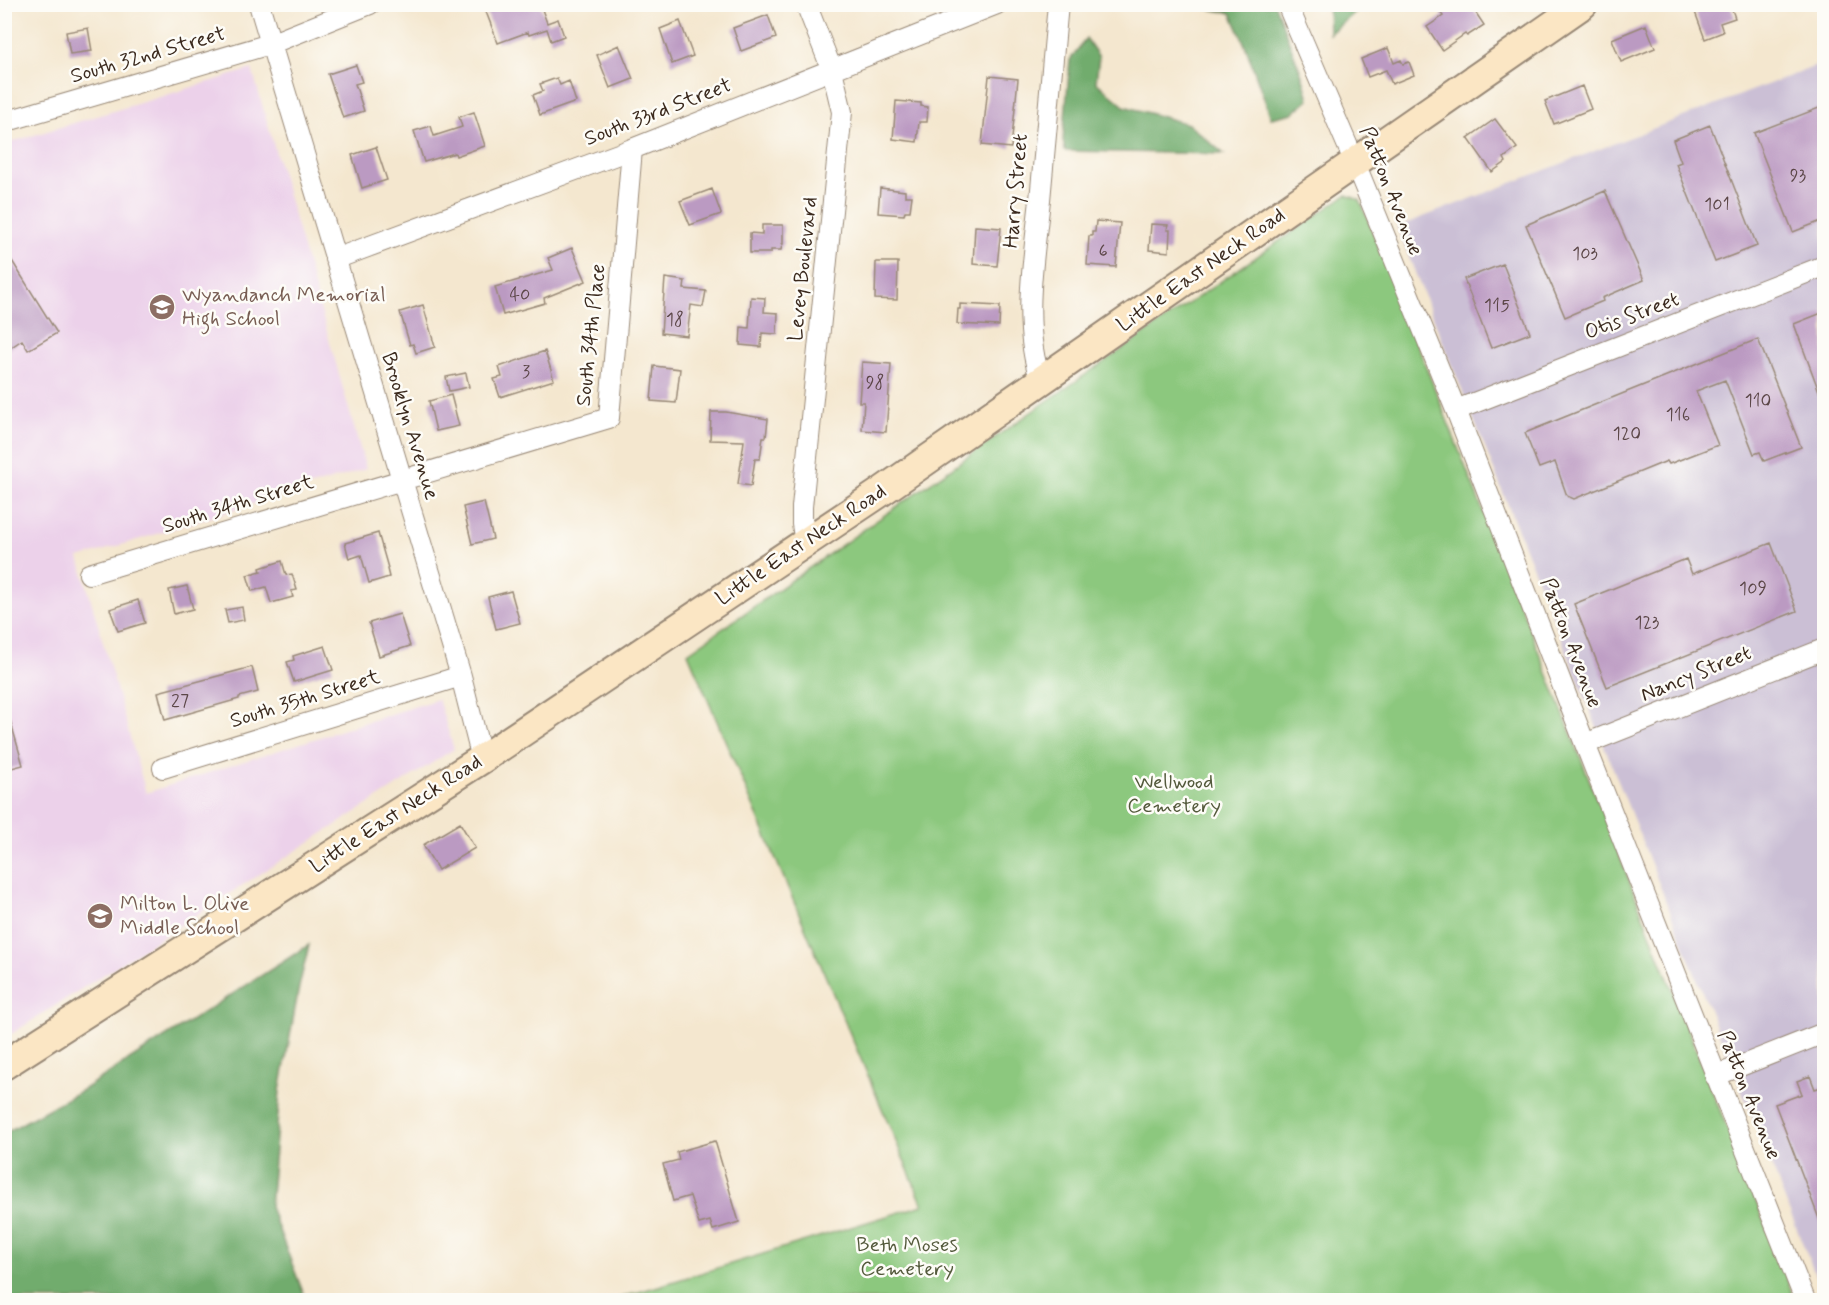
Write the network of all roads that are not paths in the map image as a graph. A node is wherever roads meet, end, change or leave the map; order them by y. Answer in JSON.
{"nodes":[{"id":1,"x":259,"y":4,"type":"edge"},
{"id":2,"x":370,"y":4,"type":"edge"},
{"id":3,"x":806,"y":4,"type":"edge"},
{"id":4,"x":997,"y":4,"type":"edge"},
{"id":5,"x":1058,"y":4,"type":"edge"},
{"id":6,"x":1287,"y":4,"type":"edge"},
{"id":7,"x":1583,"y":4,"type":"edge"},
{"id":8,"x":270,"y":44,"type":"junction"},
{"id":9,"x":832,"y":70,"type":"junction"},
{"id":10,"x":4,"y":122,"type":"edge"},
{"id":11,"x":632,"y":149,"type":"junction"},
{"id":12,"x":1354,"y":163,"type":"junction"},
{"id":13,"x":335,"y":259,"type":"junction"},
{"id":14,"x":1824,"y":266,"type":"edge"},
{"id":15,"x":1041,"y":381,"type":"junction"},
{"id":16,"x":1456,"y":410,"type":"junction"},
{"id":17,"x":400,"y":480,"type":"junction"},
{"id":18,"x":805,"y":543,"type":"junction"},
{"id":19,"x":89,"y":574,"type":"dead end"},
{"id":20,"x":1824,"y":649,"type":"edge"},
{"id":21,"x":461,"y":676,"type":"junction"},
{"id":22,"x":1585,"y":744,"type":"junction"},
{"id":23,"x":482,"y":759,"type":"junction"},
{"id":24,"x":163,"y":768,"type":"dead end"},
{"id":25,"x":1824,"y":1033,"type":"edge"},
{"id":26,"x":4,"y":1065,"type":"edge"},
{"id":27,"x":1715,"y":1076,"type":"junction"},
{"id":28,"x":1805,"y":1300,"type":"edge"}],
"edges":[{"from":1,"to":8,"type":"street","name":"Brooklyn Avenue"},
{"from":2,"to":8,"type":"street","name":"South 32nd Street"},
{"from":3,"to":9,"type":"street","name":"Levey Boulevard"},
{"from":4,"to":9,"type":"street","name":"South 33rd Street"},
{"from":5,"to":15,"type":"street","name":"Harry Street"},
{"from":6,"to":12,"type":"street","name":"Patton Avenue"},
{"from":7,"to":12,"type":"main road","name":"Little East Neck Road"},
{"from":8,"to":10,"type":"street","name":"South 32nd Street"},
{"from":8,"to":13,"type":"street","name":"Brooklyn Avenue"},
{"from":9,"to":11,"type":"street","name":"South 33rd Street"},
{"from":9,"to":18,"type":"street","name":"Levey Boulevard"},
{"from":11,"to":13,"type":"street","name":"South 33rd Street"},
{"from":11,"to":17,"type":"street","name":"South 34th Place"},
{"from":12,"to":15,"type":"main road","name":"Little East Neck Road"},
{"from":12,"to":16,"type":"street","name":"Patton Avenue"},
{"from":13,"to":17,"type":"street","name":"Brooklyn Avenue"},
{"from":14,"to":16,"type":"street","name":"Otis Street"},
{"from":15,"to":18,"type":"main road","name":"Little East Neck Road"},
{"from":16,"to":22,"type":"street","name":"Patton Avenue"},
{"from":17,"to":19,"type":"street","name":"South 34th Street"},
{"from":17,"to":21,"type":"street","name":"Brooklyn Avenue"},
{"from":18,"to":23,"type":"main road","name":"Little East Neck Road"},
{"from":20,"to":22,"type":"street","name":"Nancy Street"},
{"from":21,"to":23,"type":"street","name":"Brooklyn Avenue"},
{"from":21,"to":24,"type":"street","name":"South 35th Street"},
{"from":22,"to":27,"type":"street","name":"Patton Avenue"},
{"from":23,"to":26,"type":"main road","name":"Little East Neck Road"},
{"from":25,"to":27,"type":"street"},
{"from":27,"to":28,"type":"street","name":"Patton Avenue"}]}
